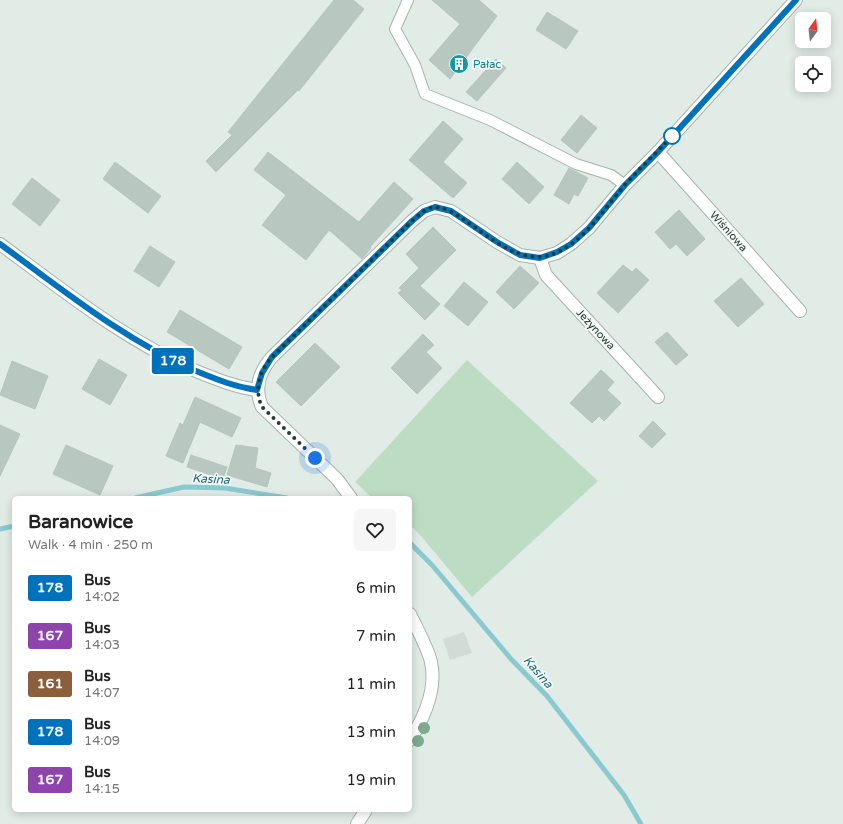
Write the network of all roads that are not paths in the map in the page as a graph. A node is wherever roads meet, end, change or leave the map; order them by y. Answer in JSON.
{"nodes":[{"id":1,"x":408,"y":0,"type":"edge"},
{"id":2,"x":796,"y":0,"type":"edge"},
{"id":3,"x":658,"y":152,"type":"junction"},
{"id":4,"x":625,"y":185,"type":"junction"},
{"id":5,"x":0,"y":244,"type":"edge"},
{"id":6,"x":540,"y":258,"type":"junction"},
{"id":7,"x":800,"y":311,"type":"dead end"},
{"id":8,"x":257,"y":390,"type":"junction"},
{"id":9,"x":658,"y":397,"type":"dead end"},
{"id":10,"x":350,"y":496,"type":"edge"},
{"id":11,"x":412,"y":618,"type":"edge"},
{"id":12,"x":412,"y":737,"type":"edge"},
{"id":13,"x":365,"y":812,"type":"edge"},
{"id":14,"x":357,"y":824,"type":"edge"}],
"edges":[{"from":1,"to":4,"type":"lane"},
{"from":2,"to":3,"type":"street"},
{"from":3,"to":4,"type":"street"},
{"from":3,"to":7,"type":"street","name":"Wiśniowa"},
{"from":4,"to":6,"type":"street"},
{"from":5,"to":8,"type":"street"},
{"from":6,"to":8,"type":"street"},
{"from":6,"to":9,"type":"street","name":"Jeżynowa"},
{"from":8,"to":10,"type":"street"},
{"from":11,"to":12,"type":"street"},
{"from":13,"to":14,"type":"street"}]}
